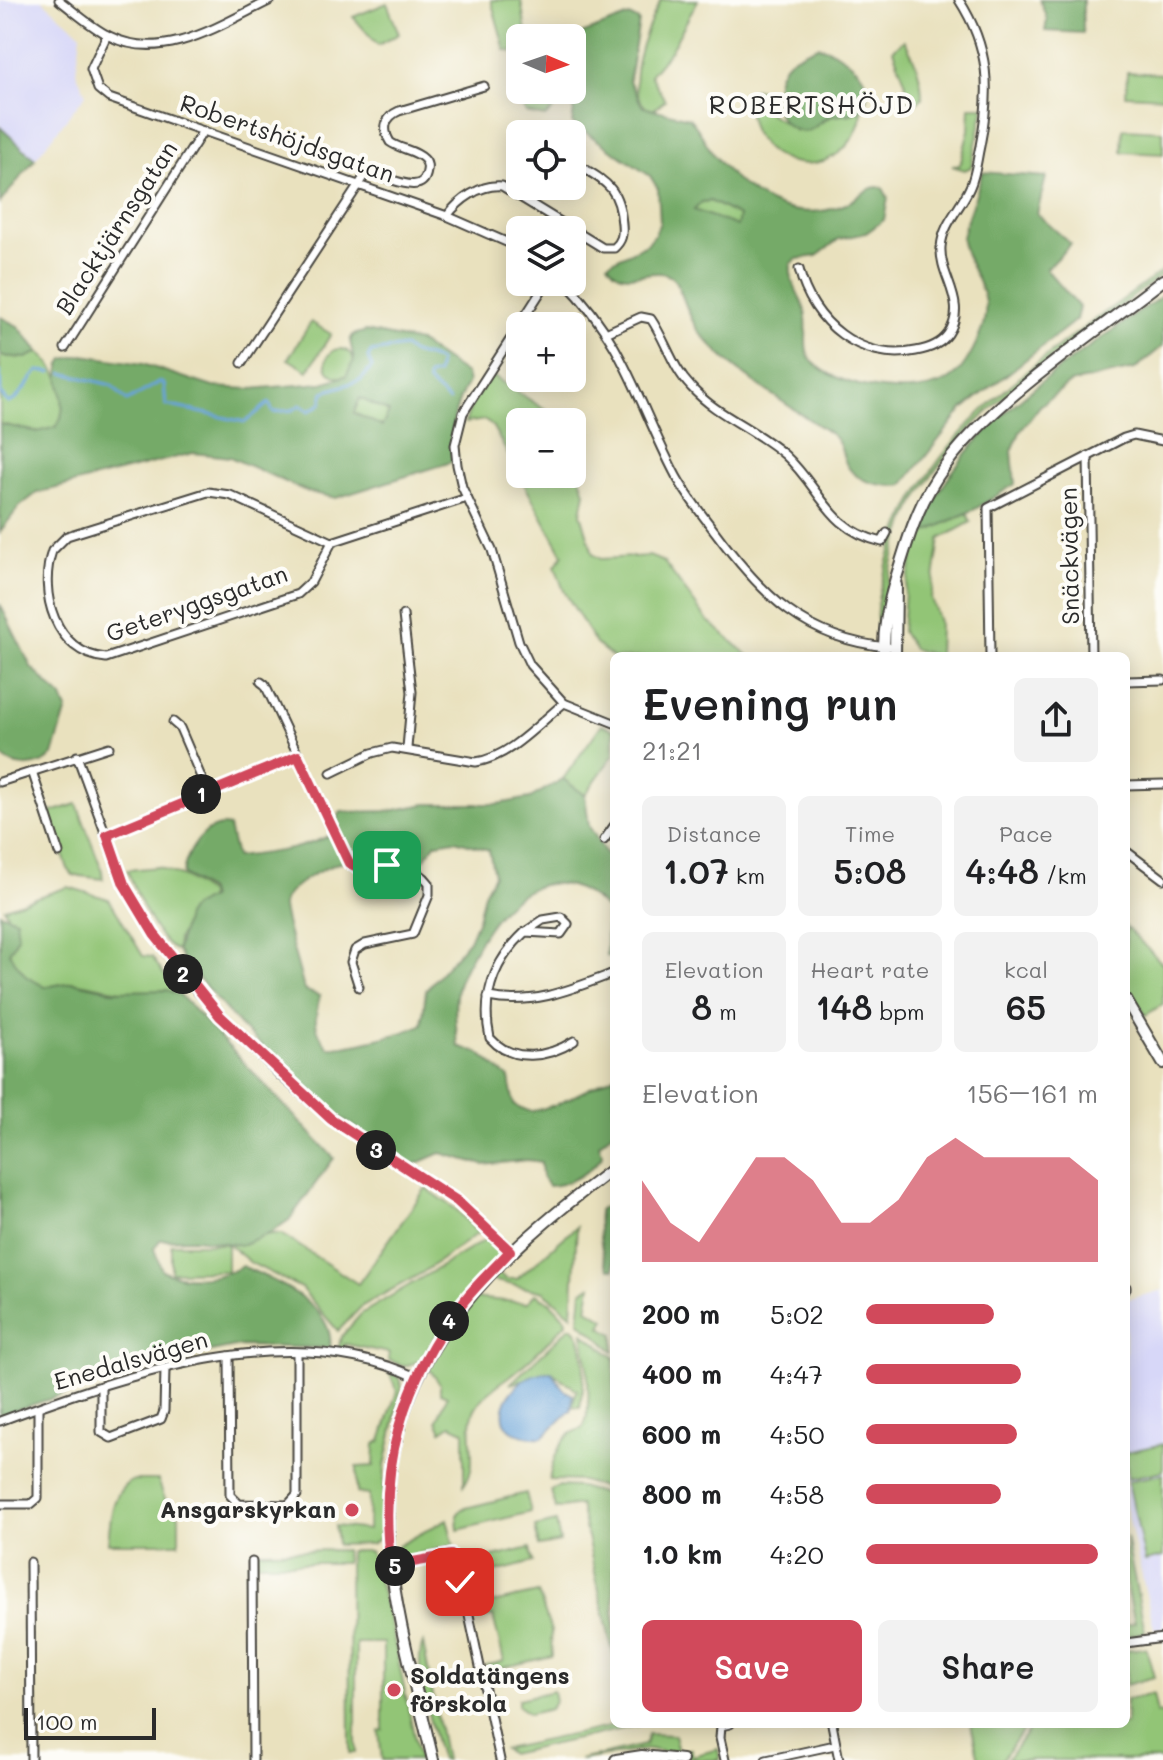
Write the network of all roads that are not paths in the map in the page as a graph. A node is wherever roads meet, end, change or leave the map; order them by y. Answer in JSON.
{"nodes":[{"id":1,"x":59,"y":0,"type":"edge"},
{"id":2,"x":271,"y":0,"type":"edge"},
{"id":3,"x":959,"y":0,"type":"edge"},
{"id":4,"x":107,"y":35,"type":"junction"},
{"id":5,"x":484,"y":86,"type":"dead end"},
{"id":6,"x":203,"y":131,"type":"junction"},
{"id":7,"x":586,"y":170,"type":"edge"},
{"id":8,"x":359,"y":185,"type":"junction"},
{"id":9,"x":506,"y":188,"type":"edge"},
{"id":10,"x":525,"y":200,"type":"edge"},
{"id":11,"x":447,"y":216,"type":"junction"},
{"id":12,"x":506,"y":242,"type":"edge"},
{"id":13,"x":799,"y":269,"type":"dead end"},
{"id":14,"x":1163,"y":280,"type":"edge"},
{"id":15,"x":538,"y":296,"type":"edge"},
{"id":16,"x":577,"y":296,"type":"edge"},
{"id":17,"x":608,"y":332,"type":"junction"},
{"id":18,"x":65,"y":348,"type":"dead end"},
{"id":19,"x":242,"y":363,"type":"dead end"},
{"id":20,"x":1163,"y":441,"type":"edge"},
{"id":21,"x":1088,"y":456,"type":"junction"},
{"id":22,"x":467,"y":498,"type":"junction"},
{"id":23,"x":887,"y":533,"type":"dead end"},
{"id":24,"x":332,"y":542,"type":"junction"},
{"id":25,"x":403,"y":615,"type":"dead end"},
{"id":26,"x":889,"y":651,"type":"edge"},
{"id":27,"x":990,"y":652,"type":"edge"},
{"id":28,"x":1091,"y":652,"type":"edge"},
{"id":29,"x":1163,"y":680,"type":"edge"},
{"id":30,"x":1130,"y":681,"type":"edge"},
{"id":31,"x":261,"y":682,"type":"dead end"},
{"id":32,"x":564,"y":703,"type":"junction"},
{"id":33,"x":610,"y":721,"type":"edge"},
{"id":34,"x":173,"y":722,"type":"dead end"},
{"id":35,"x":109,"y":747,"type":"dead end"},
{"id":36,"x":407,"y":748,"type":"junction"},
{"id":37,"x":77,"y":756,"type":"junction"},
{"id":38,"x":298,"y":756,"type":"junction"},
{"id":39,"x":32,"y":771,"type":"junction"},
{"id":40,"x":331,"y":773,"type":"dead end"},
{"id":41,"x":0,"y":782,"type":"edge"},
{"id":42,"x":1163,"y":784,"type":"edge"},
{"id":43,"x":1130,"y":785,"type":"edge"},
{"id":44,"x":207,"y":791,"type":"junction"},
{"id":45,"x":610,"y":832,"type":"edge"},
{"id":46,"x":107,"y":835,"type":"junction"},
{"id":47,"x":604,"y":840,"type":"dead end"},
{"id":48,"x":59,"y":853,"type":"dead end"},
{"id":49,"x":1130,"y":854,"type":"edge"},
{"id":50,"x":1163,"y":879,"type":"edge"},
{"id":51,"x":525,"y":932,"type":"junction"},
{"id":52,"x":610,"y":975,"type":"edge"},
{"id":53,"x":359,"y":987,"type":"dead end"},
{"id":54,"x":488,"y":997,"type":"junction"},
{"id":55,"x":1130,"y":1007,"type":"edge"},
{"id":56,"x":574,"y":1041,"type":"dead end"},
{"id":57,"x":1163,"y":1063,"type":"edge"},
{"id":58,"x":610,"y":1171,"type":"edge"},
{"id":59,"x":510,"y":1251,"type":"junction"},
{"id":60,"x":297,"y":1353,"type":"junction"},
{"id":61,"x":229,"y":1356,"type":"junction"},
{"id":62,"x":165,"y":1369,"type":"junction"},
{"id":63,"x":416,"y":1377,"type":"junction"},
{"id":64,"x":101,"y":1389,"type":"junction"},
{"id":65,"x":38,"y":1408,"type":"junction"},
{"id":66,"x":0,"y":1421,"type":"edge"},
{"id":67,"x":0,"y":1504,"type":"edge"},
{"id":68,"x":30,"y":1562,"type":"dead end"},
{"id":69,"x":252,"y":1562,"type":"dead end"},
{"id":70,"x":391,"y":1566,"type":"junction"},
{"id":71,"x":1163,"y":1638,"type":"edge"},
{"id":72,"x":1130,"y":1642,"type":"edge"},
{"id":73,"x":720,"y":1728,"type":"edge"},
{"id":74,"x":833,"y":1728,"type":"edge"},
{"id":75,"x":835,"y":1745,"type":"junction"},
{"id":76,"x":31,"y":1760,"type":"edge"},
{"id":77,"x":253,"y":1760,"type":"edge"},
{"id":78,"x":433,"y":1760,"type":"edge"},
{"id":79,"x":500,"y":1760,"type":"edge"},
{"id":80,"x":616,"y":1760,"type":"edge"},
{"id":81,"x":682,"y":1760,"type":"edge"},
{"id":82,"x":725,"y":1760,"type":"edge"},
{"id":83,"x":766,"y":1760,"type":"edge"},
{"id":84,"x":839,"y":1760,"type":"edge"}],
"edges":[{"from":1,"to":4,"type":"street"},
{"from":2,"to":4,"type":"street"},
{"from":3,"to":13,"type":"street"},
{"from":4,"to":6,"type":"street","name":"Robertshöjdsgatan"},
{"from":5,"to":8,"type":"street"},
{"from":6,"to":8,"type":"street","name":"Robertshöjdsgatan"},
{"from":6,"to":18,"type":"street","name":"Blacktjärnsgatan"},
{"from":7,"to":10,"type":"street"},
{"from":8,"to":11,"type":"street","name":"Robertshöjdsgatan"},
{"from":8,"to":19,"type":"street"},
{"from":9,"to":11,"type":"street"},
{"from":11,"to":12,"type":"street","name":"Robertshöjdsgatan"},
{"from":14,"to":26,"type":"street"},
{"from":15,"to":22,"type":"street"},
{"from":16,"to":17,"type":"street"},
{"from":17,"to":23,"type":"street"},
{"from":17,"to":26,"type":"street"},
{"from":20,"to":21,"type":"street"},
{"from":21,"to":27,"type":"street"},
{"from":21,"to":28,"type":"street","name":"Snäckvägen"},
{"from":22,"to":24,"type":"street"},
{"from":22,"to":32,"type":"street"},
{"from":24,"to":24,"type":"street","name":"Geteryggsgatan"},
{"from":25,"to":36,"type":"street"},
{"from":29,"to":30,"type":"street"},
{"from":31,"to":38,"type":"street"},
{"from":32,"to":33,"type":"street"},
{"from":32,"to":36,"type":"street"},
{"from":34,"to":44,"type":"street"},
{"from":35,"to":37,"type":"street"},
{"from":36,"to":40,"type":"street"},
{"from":37,"to":39,"type":"street"},
{"from":37,"to":46,"type":"street"},
{"from":38,"to":44,"type":"street"},
{"from":38,"to":53,"type":"street"},
{"from":39,"to":41,"type":"street"},
{"from":39,"to":48,"type":"street"},
{"from":42,"to":43,"type":"street"},
{"from":44,"to":46,"type":"street"},
{"from":45,"to":47,"type":"street"},
{"from":46,"to":59,"type":"street"},
{"from":49,"to":50,"type":"street"},
{"from":51,"to":51,"type":"street"},
{"from":51,"to":54,"type":"street"},
{"from":52,"to":54,"type":"street"},
{"from":54,"to":56,"type":"street"},
{"from":55,"to":57,"type":"street"},
{"from":58,"to":59,"type":"street"},
{"from":59,"to":63,"type":"street"},
{"from":60,"to":61,"type":"street","name":"Enedalsvägen"},
{"from":60,"to":61,"type":"street"},
{"from":60,"to":63,"type":"street","name":"Enedalsvägen"},
{"from":61,"to":62,"type":"street","name":"Enedalsvägen"},
{"from":62,"to":64,"type":"street","name":"Enedalsvägen"},
{"from":62,"to":64,"type":"street"},
{"from":63,"to":70,"type":"street"},
{"from":64,"to":65,"type":"street","name":"Enedalsvägen"},
{"from":65,"to":66,"type":"street","name":"Enedalsvägen"},
{"from":65,"to":67,"type":"street"},
{"from":68,"to":76,"type":"street"},
{"from":69,"to":77,"type":"street"},
{"from":70,"to":78,"type":"street"},
{"from":70,"to":79,"type":"street"},
{"from":71,"to":72,"type":"street"},
{"from":73,"to":82,"type":"street"},
{"from":74,"to":75,"type":"street"},
{"from":75,"to":83,"type":"street"},
{"from":75,"to":84,"type":"street"},
{"from":80,"to":81,"type":"street"}]}
